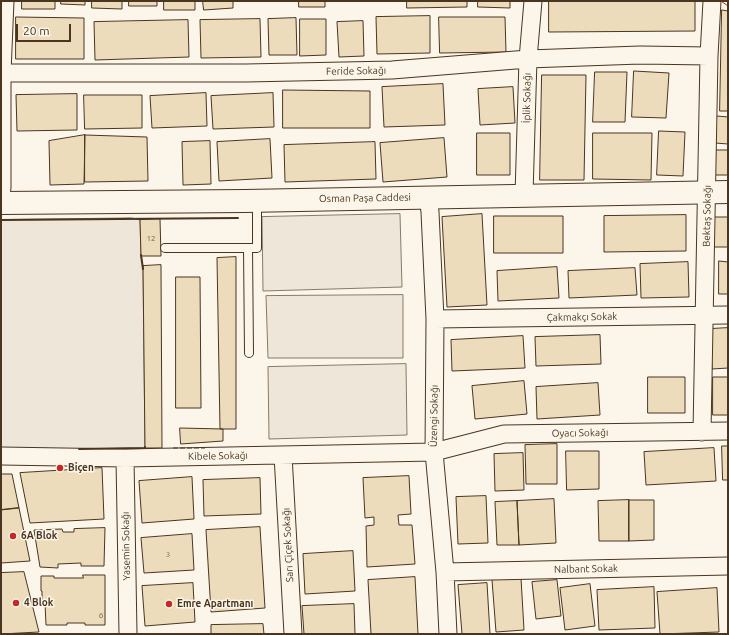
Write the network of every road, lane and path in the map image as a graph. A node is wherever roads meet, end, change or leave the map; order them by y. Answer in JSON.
{"nodes":[{"id":1,"x":4,"y":1,"type":"edge"},
{"id":2,"x":533,"y":1,"type":"edge"},
{"id":3,"x":712,"y":1,"type":"edge"},
{"id":4,"x":709,"y":56,"type":"junction"},
{"id":5,"x":528,"y":59,"type":"junction"},
{"id":6,"x":2,"y":72,"type":"junction"},
{"id":7,"x":718,"y":192,"type":"edge"},
{"id":8,"x":524,"y":196,"type":"junction"},
{"id":9,"x":1,"y":197,"type":"edge"},
{"id":10,"x":428,"y":197,"type":"junction"},
{"id":11,"x":257,"y":201,"type":"junction"},
{"id":12,"x":1,"y":203,"type":"edge"},
{"id":13,"x":166,"y":248,"type":"dead end"},
{"id":14,"x":248,"y":248,"type":"junction"},
{"id":15,"x":705,"y":315,"type":"junction"},
{"id":16,"x":728,"y":315,"type":"edge"},
{"id":17,"x":435,"y":319,"type":"junction"},
{"id":18,"x":249,"y":353,"type":"dead end"},
{"id":19,"x":728,"y":431,"type":"edge"},
{"id":20,"x":702,"y":432,"type":"junction"},
{"id":21,"x":434,"y":452,"type":"junction"},
{"id":22,"x":283,"y":455,"type":"junction"},
{"id":23,"x":1,"y":456,"type":"edge"},
{"id":24,"x":124,"y":458,"type":"junction"},
{"id":25,"x":728,"y":566,"type":"edge"},
{"id":26,"x":445,"y":572,"type":"junction"},
{"id":27,"x":128,"y":634,"type":"edge"},
{"id":28,"x":293,"y":634,"type":"edge"},
{"id":29,"x":448,"y":634,"type":"edge"}],
"edges":[{"from":1,"to":6,"type":"street"},
{"from":2,"to":5,"type":"street","name":"İplik Sokağı"},
{"from":3,"to":4,"type":"street","name":"Bektaş Sokağı"},
{"from":4,"to":5,"type":"street","name":"Feride Sokağı"},
{"from":4,"to":7,"type":"street","name":"Bektaş Sokağı"},
{"from":5,"to":6,"type":"street","name":"Feride Sokağı"},
{"from":5,"to":8,"type":"street","name":"İplik Sokağı"},
{"from":6,"to":9,"type":"street"},
{"from":7,"to":8,"type":"main road","name":"Osman Paşa Caddesi"},
{"from":7,"to":15,"type":"street","name":"Bektaş Sokağı"},
{"from":8,"to":10,"type":"main road","name":"Osman Paşa Caddesi"},
{"from":10,"to":11,"type":"main road","name":"Osman Paşa Caddesi"},
{"from":10,"to":17,"type":"street","name":"Üzengi Sokağı"},
{"from":11,"to":12,"type":"main road","name":"Osman Paşa Caddesi"},
{"from":11,"to":14,"type":"lane"},
{"from":13,"to":14,"type":"lane"},
{"from":14,"to":18,"type":"lane"},
{"from":15,"to":16,"type":"street","name":"Çakmakçı Sokak"},
{"from":15,"to":17,"type":"street","name":"Çakmakçı Sokak"},
{"from":15,"to":20,"type":"street","name":"Bektaş Sokağı"},
{"from":17,"to":21,"type":"street","name":"Üzengi Sokağı"},
{"from":19,"to":20,"type":"street","name":"Oyacı Sokağı"},
{"from":20,"to":21,"type":"street","name":"Oyacı Sokağı"},
{"from":21,"to":22,"type":"street","name":"Kibele Sokağı"},
{"from":21,"to":26,"type":"street","name":"Üzengi Sokağı"},
{"from":22,"to":24,"type":"street","name":"Kibele Sokağı"},
{"from":22,"to":28,"type":"street","name":"Sarı Çiçek Sokağı"},
{"from":23,"to":24,"type":"street","name":"Kibele Sokağı"},
{"from":24,"to":27,"type":"street","name":"Yasemin Sokağı"},
{"from":25,"to":26,"type":"street","name":"Nalbant Sokak"},
{"from":26,"to":29,"type":"street","name":"Üzengi Sokağı"}]}
